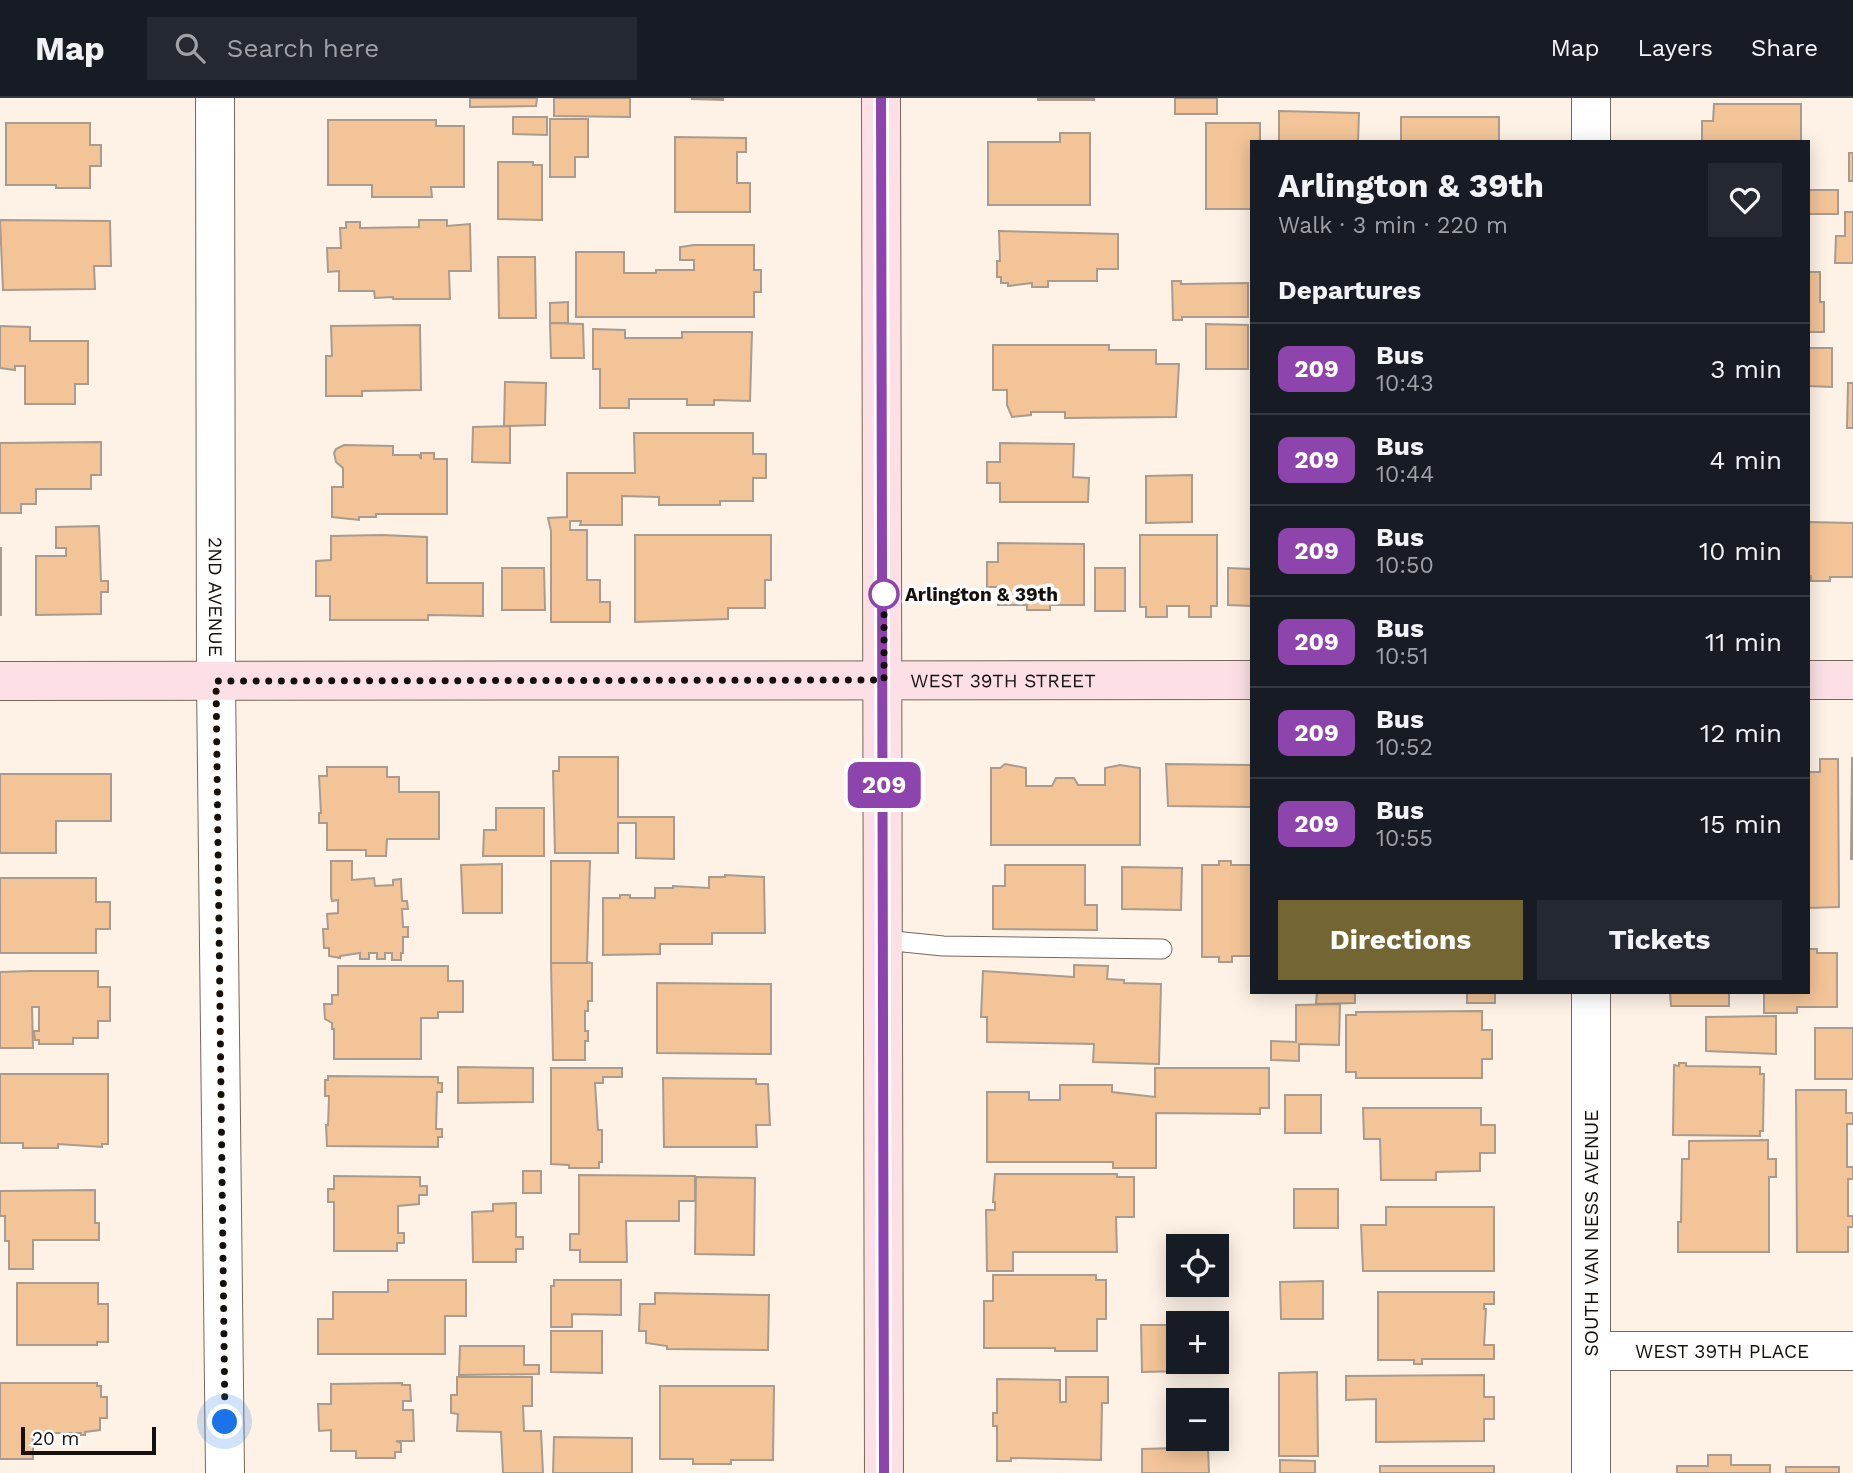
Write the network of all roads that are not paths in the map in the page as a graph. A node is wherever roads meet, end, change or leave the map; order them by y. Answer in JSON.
{"nodes":[{"id":1,"x":215,"y":98,"type":"edge"},
{"id":2,"x":881,"y":98,"type":"edge"},
{"id":3,"x":1591,"y":98,"type":"edge"},
{"id":4,"x":1591,"y":140,"type":"edge"},
{"id":5,"x":884,"y":680,"type":"junction"},
{"id":6,"x":1250,"y":680,"type":"edge"},
{"id":7,"x":1810,"y":680,"type":"edge"},
{"id":8,"x":1853,"y":680,"type":"edge"},
{"id":9,"x":0,"y":681,"type":"edge"},
{"id":10,"x":216,"y":681,"type":"junction"},
{"id":11,"x":884,"y":940,"type":"junction"},
{"id":12,"x":1162,"y":949,"type":"dead end"},
{"id":13,"x":1591,"y":994,"type":"edge"},
{"id":14,"x":1591,"y":1351,"type":"junction"},
{"id":15,"x":1853,"y":1351,"type":"edge"},
{"id":16,"x":225,"y":1473,"type":"edge"},
{"id":17,"x":884,"y":1473,"type":"edge"},
{"id":18,"x":1591,"y":1473,"type":"edge"}],
"edges":[{"from":1,"to":10,"type":"street","name":"2ND AVENUE"},
{"from":2,"to":5,"type":"main road"},
{"from":3,"to":4,"type":"street"},
{"from":5,"to":6,"type":"main road","name":"WEST 39TH STREET"},
{"from":5,"to":10,"type":"main road","name":"WEST 39TH STREET"},
{"from":5,"to":11,"type":"main road"},
{"from":7,"to":8,"type":"main road"},
{"from":9,"to":10,"type":"main road","name":"WEST 39TH STREET"},
{"from":10,"to":16,"type":"street","name":"2ND AVENUE"},
{"from":11,"to":12,"type":"lane"},
{"from":11,"to":17,"type":"main road"},
{"from":13,"to":14,"type":"street","name":"SOUTH VAN NESS AVENUE"},
{"from":14,"to":15,"type":"street","name":"WEST 39TH PLACE"},
{"from":14,"to":18,"type":"street","name":"SOUTH VAN NESS AVENUE"}]}
